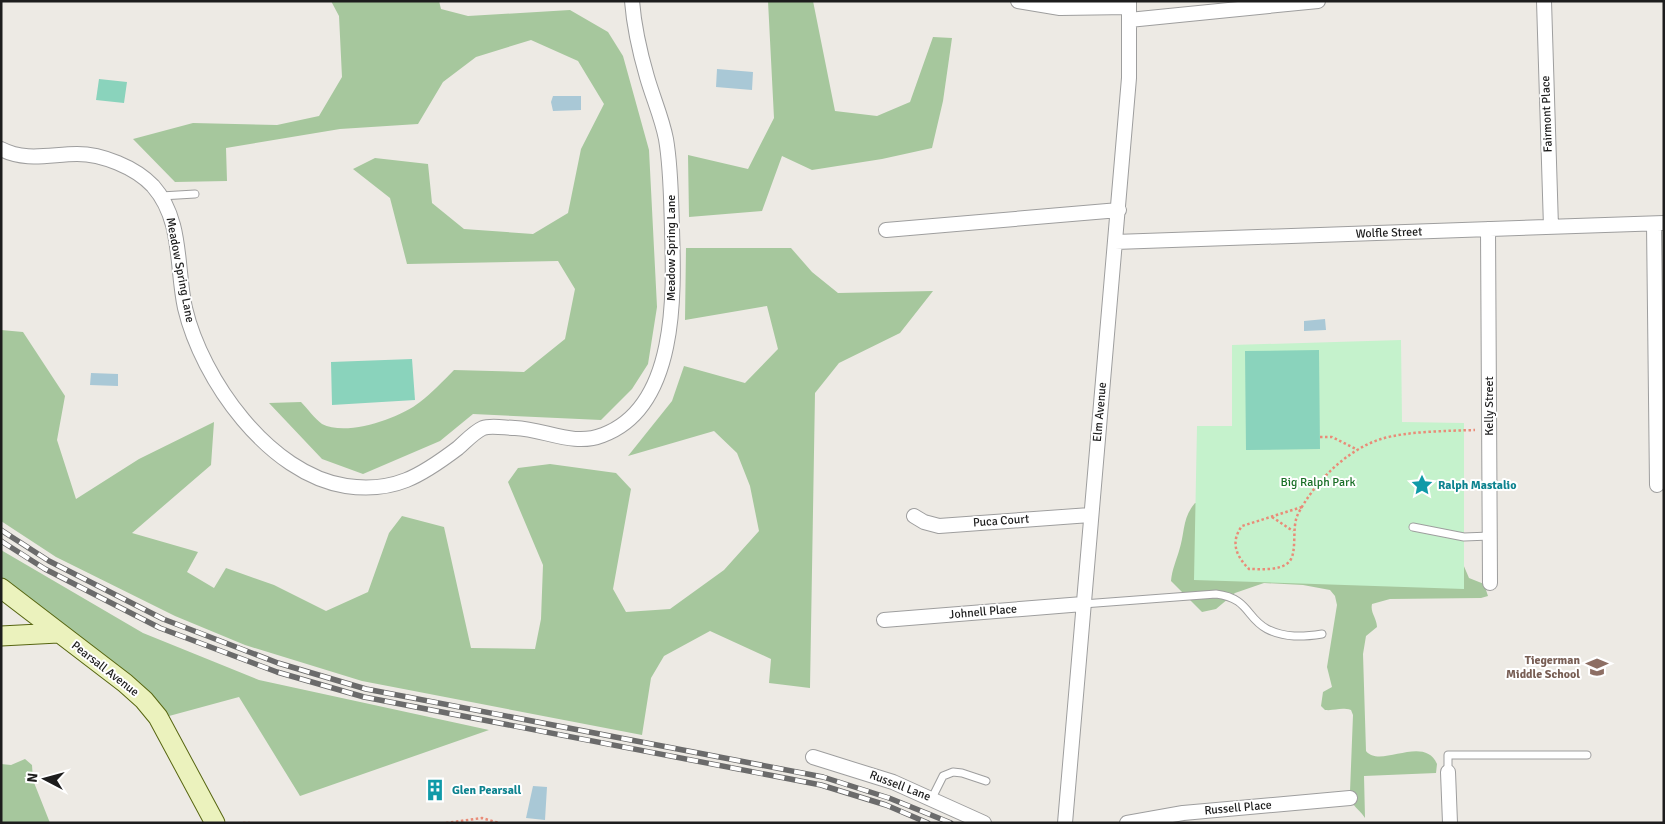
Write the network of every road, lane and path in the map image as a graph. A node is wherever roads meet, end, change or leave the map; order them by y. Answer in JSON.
{"nodes":[{"id":1,"x":632,"y":1,"type":"edge"},
{"id":2,"x":1018,"y":1,"type":"edge"},
{"id":3,"x":1318,"y":1,"type":"edge"},
{"id":4,"x":1544,"y":1,"type":"edge"},
{"id":5,"x":1129,"y":9,"type":"edge"},
{"id":6,"x":1,"y":149,"type":"edge"},
{"id":7,"x":194,"y":194,"type":"dead end"},
{"id":8,"x":160,"y":196,"type":"junction"},
{"id":9,"x":1118,"y":210,"type":"junction"},
{"id":10,"x":1659,"y":224,"type":"edge"},
{"id":11,"x":1551,"y":227,"type":"junction"},
{"id":12,"x":1488,"y":229,"type":"junction"},
{"id":13,"x":886,"y":230,"type":"dead end"},
{"id":14,"x":1115,"y":242,"type":"junction"},
{"id":15,"x":1490,"y":430,"type":"junction"},
{"id":16,"x":1320,"y":437,"type":"dead end"},
{"id":17,"x":1358,"y":450,"type":"junction"},
{"id":18,"x":1657,"y":485,"type":"dead end"},
{"id":19,"x":1302,"y":507,"type":"junction"},
{"id":20,"x":1090,"y":515,"type":"junction"},
{"id":21,"x":914,"y":516,"type":"dead end"},
{"id":22,"x":1272,"y":517,"type":"junction"},
{"id":23,"x":1413,"y":527,"type":"dead end"},
{"id":24,"x":1293,"y":531,"type":"junction"},
{"id":25,"x":1490,"y":536,"type":"junction"},
{"id":26,"x":1490,"y":583,"type":"dead end"},
{"id":27,"x":1,"y":588,"type":"edge"},
{"id":28,"x":1083,"y":604,"type":"junction"},
{"id":29,"x":884,"y":620,"type":"dead end"},
{"id":30,"x":58,"y":633,"type":"junction"},
{"id":31,"x":1322,"y":634,"type":"dead end"},
{"id":32,"x":1,"y":636,"type":"edge"},
{"id":33,"x":1587,"y":755,"type":"dead end"},
{"id":34,"x":813,"y":757,"type":"dead end"},
{"id":35,"x":1448,"y":772,"type":"joint"},
{"id":36,"x":986,"y":781,"type":"dead end"},
{"id":37,"x":932,"y":798,"type":"junction"},
{"id":38,"x":1350,"y":798,"type":"dead end"},
{"id":39,"x":214,"y":823,"type":"edge"},
{"id":40,"x":243,"y":823,"type":"edge"},
{"id":41,"x":250,"y":823,"type":"edge"},
{"id":42,"x":446,"y":823,"type":"edge"},
{"id":43,"x":500,"y":823,"type":"edge"},
{"id":44,"x":984,"y":823,"type":"edge"},
{"id":45,"x":1065,"y":823,"type":"edge"},
{"id":46,"x":1128,"y":823,"type":"edge"},
{"id":47,"x":1450,"y":823,"type":"edge"}],
"edges":[{"from":1,"to":8,"type":"street","name":"Meadow Spring Lane"},
{"from":2,"to":5,"type":"street"},
{"from":3,"to":5,"type":"street"},
{"from":4,"to":11,"type":"street","name":"Fairmont Place"},
{"from":5,"to":9,"type":"street","name":"Elm Avenue"},
{"from":6,"to":8,"type":"street","name":"Meadow Spring Lane"},
{"from":7,"to":8,"type":"lane"},
{"from":9,"to":13,"type":"street"},
{"from":9,"to":14,"type":"street","name":"Elm Avenue"},
{"from":10,"to":11,"type":"street","name":"Wolfle Street"},
{"from":10,"to":18,"type":"street"},
{"from":11,"to":12,"type":"street","name":"Wolfle Street"},
{"from":12,"to":14,"type":"street","name":"Wolfle Street"},
{"from":12,"to":15,"type":"street","name":"Kelly Street"},
{"from":14,"to":20,"type":"street","name":"Elm Avenue"},
{"from":15,"to":17,"type":"path"},
{"from":15,"to":25,"type":"street","name":"Kelly Street"},
{"from":16,"to":17,"type":"path"},
{"from":17,"to":19,"type":"path"},
{"from":19,"to":22,"type":"path"},
{"from":19,"to":24,"type":"path"},
{"from":20,"to":21,"type":"street","name":"Puca Court"},
{"from":20,"to":28,"type":"street","name":"Elm Avenue"},
{"from":22,"to":24,"type":"path"},
{"from":22,"to":24,"type":"path"},
{"from":23,"to":25,"type":"lane"},
{"from":25,"to":26,"type":"street","name":"Kelly Street"},
{"from":27,"to":30,"type":"street","name":"Pearsall Avenue"},
{"from":28,"to":29,"type":"street","name":"Johnell Place"},
{"from":28,"to":31,"type":"lane"},
{"from":28,"to":45,"type":"street","name":"Elm Avenue"},
{"from":30,"to":32,"type":"street"},
{"from":30,"to":39,"type":"street","name":"Pearsall Avenue"},
{"from":33,"to":35,"type":"lane"},
{"from":34,"to":37,"type":"street","name":"Russell Lane"},
{"from":35,"to":47,"type":"street"},
{"from":36,"to":37,"type":"lane"},
{"from":37,"to":44,"type":"street","name":"Russell Lane"},
{"from":38,"to":46,"type":"street","name":"Russell Place"},
{"from":40,"to":41,"type":"path"},
{"from":42,"to":43,"type":"path"}]}
